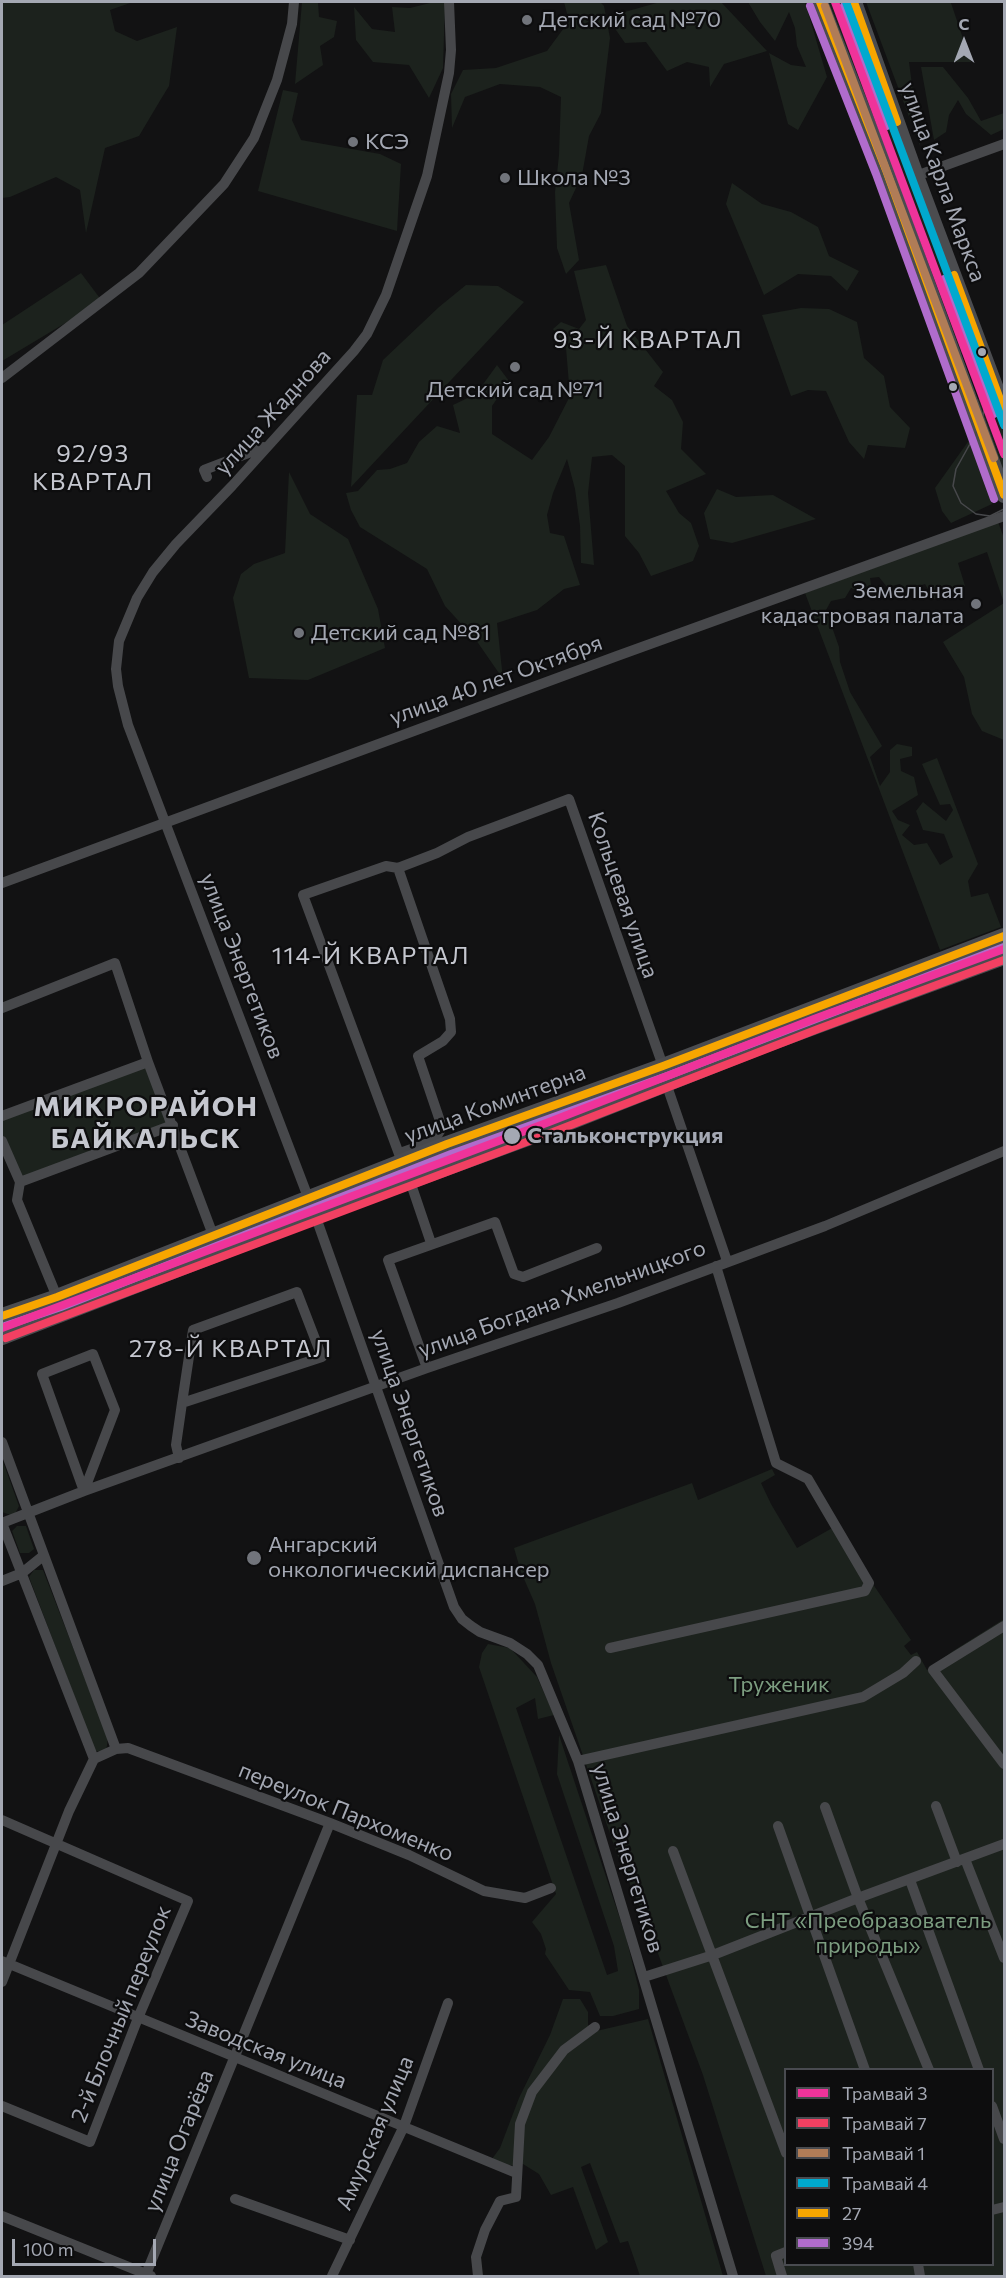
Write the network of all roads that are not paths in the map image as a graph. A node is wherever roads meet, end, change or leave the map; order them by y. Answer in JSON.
{"nodes":[{"id":1,"x":294,"y":2,"type":"edge"},
{"id":2,"x":449,"y":2,"type":"edge"},
{"id":3,"x":820,"y":2,"type":"edge"},
{"id":4,"x":854,"y":2,"type":"edge"},
{"id":5,"x":1005,"y":144,"type":"edge"},
{"id":6,"x":916,"y":176,"type":"junction"},
{"id":7,"x":2,"y":378,"type":"edge"},
{"id":8,"x":1005,"y":410,"type":"edge"},
{"id":9,"x":267,"y":446,"type":"junction"},
{"id":10,"x":207,"y":477,"type":"dead end"},
{"id":11,"x":1005,"y":495,"type":"edge"},
{"id":12,"x":1005,"y":516,"type":"edge"},
{"id":13,"x":167,"y":823,"type":"junction"},
{"id":14,"x":398,"y":868,"type":"junction"},
{"id":15,"x":2,"y":884,"type":"edge"},
{"id":16,"x":1005,"y":936,"type":"edge"},
{"id":17,"x":1005,"y":957,"type":"edge"},
{"id":18,"x":2,"y":1008,"type":"edge"},
{"id":19,"x":148,"y":1062,"type":"junction"},
{"id":20,"x":663,"y":1066,"type":"junction"},
{"id":21,"x":666,"y":1083,"type":"junction"},
{"id":22,"x":2,"y":1116,"type":"edge"},
{"id":23,"x":173,"y":1125,"type":"junction"},
{"id":24,"x":2,"y":1141,"type":"edge"},
{"id":25,"x":1005,"y":1151,"type":"edge"},
{"id":26,"x":401,"y":1157,"type":"junction"},
{"id":27,"x":410,"y":1181,"type":"junction"},
{"id":28,"x":20,"y":1182,"type":"junction"},
{"id":29,"x":308,"y":1198,"type":"junction"},
{"id":30,"x":315,"y":1216,"type":"junction"},
{"id":31,"x":213,"y":1235,"type":"junction"},
{"id":32,"x":431,"y":1243,"type":"junction"},
{"id":33,"x":597,"y":1248,"type":"dead end"},
{"id":34,"x":727,"y":1262,"type":"junction"},
{"id":35,"x":716,"y":1266,"type":"junction"},
{"id":36,"x":57,"y":1297,"type":"junction"},
{"id":37,"x":2,"y":1316,"type":"edge"},
{"id":38,"x":2,"y":1337,"type":"edge"},
{"id":39,"x":427,"y":1368,"type":"junction"},
{"id":40,"x":377,"y":1386,"type":"junction"},
{"id":41,"x":182,"y":1403,"type":"junction"},
{"id":42,"x":2,"y":1442,"type":"edge"},
{"id":43,"x":179,"y":1458,"type":"junction"},
{"id":44,"x":84,"y":1491,"type":"junction"},
{"id":45,"x":28,"y":1514,"type":"junction"},
{"id":46,"x":2,"y":1523,"type":"edge"},
{"id":47,"x":43,"y":1556,"type":"junction"},
{"id":48,"x":22,"y":1573,"type":"junction"},
{"id":49,"x":2,"y":1581,"type":"edge"},
{"id":50,"x":1005,"y":1626,"type":"edge"},
{"id":51,"x":610,"y":1648,"type":"dead end"},
{"id":52,"x":916,"y":1661,"type":"dead end"},
{"id":53,"x":116,"y":1749,"type":"junction"},
{"id":54,"x":94,"y":1759,"type":"junction"},
{"id":55,"x":578,"y":1761,"type":"junction"},
{"id":56,"x":1005,"y":1764,"type":"edge"},
{"id":57,"x":936,"y":1806,"type":"dead end"},
{"id":58,"x":825,"y":1807,"type":"dead end"},
{"id":59,"x":2,"y":1820,"type":"edge"},
{"id":60,"x":330,"y":1823,"type":"junction"},
{"id":61,"x":777,"y":1826,"type":"dead end"},
{"id":62,"x":56,"y":1842,"type":"junction"},
{"id":63,"x":1005,"y":1844,"type":"edge"},
{"id":64,"x":673,"y":1851,"type":"dead end"},
{"id":65,"x":961,"y":1860,"type":"junction"},
{"id":66,"x":910,"y":1880,"type":"junction"},
{"id":67,"x":551,"y":1888,"type":"dead end"},
{"id":68,"x":858,"y":1898,"type":"junction"},
{"id":69,"x":810,"y":1917,"type":"junction"},
{"id":70,"x":713,"y":1955,"type":"junction"},
{"id":71,"x":1005,"y":1958,"type":"edge"},
{"id":72,"x":5,"y":1963,"type":"edge"},
{"id":73,"x":644,"y":1977,"type":"junction"},
{"id":74,"x":2,"y":1982,"type":"edge"},
{"id":75,"x":448,"y":2003,"type":"dead end"},
{"id":76,"x":138,"y":2019,"type":"junction"},
{"id":77,"x":595,"y":2027,"type":"dead end"},
{"id":78,"x":234,"y":2058,"type":"junction"},
{"id":79,"x":864,"y":2068,"type":"edge"},
{"id":80,"x":928,"y":2068,"type":"edge"},
{"id":81,"x":978,"y":2068,"type":"edge"},
{"id":82,"x":2,"y":2106,"type":"edge"},
{"id":83,"x":994,"y":2109,"type":"edge"},
{"id":84,"x":404,"y":2127,"type":"junction"},
{"id":85,"x":1005,"y":2139,"type":"edge"},
{"id":86,"x":784,"y":2148,"type":"edge"},
{"id":87,"x":516,"y":2173,"type":"junction"},
{"id":88,"x":236,"y":2199,"type":"dead end"},
{"id":89,"x":2,"y":2216,"type":"edge"},
{"id":90,"x":350,"y":2240,"type":"junction"},
{"id":91,"x":784,"y":2254,"type":"edge"},
{"id":92,"x":149,"y":2275,"type":"edge"},
{"id":93,"x":332,"y":2277,"type":"edge"},
{"id":94,"x":478,"y":2277,"type":"edge"},
{"id":95,"x":733,"y":2277,"type":"edge"},
{"id":96,"x":782,"y":2277,"type":"edge"}],
"edges":[{"from":1,"to":7,"type":"street"},
{"from":2,"to":9,"type":"street","name":"улица Жаднова"},
{"from":3,"to":11,"type":"street"},
{"from":4,"to":6,"type":"street","name":"улица Карла Маркса"},
{"from":5,"to":6,"type":"street"},
{"from":6,"to":8,"type":"street","name":"улица Карла Маркса"},
{"from":9,"to":10,"type":"street"},
{"from":9,"to":13,"type":"street","name":"улица Жаднова"},
{"from":12,"to":13,"type":"street","name":"улица 40 лет Октября"},
{"from":13,"to":15,"type":"street","name":"улица 40 лет Октября"},
{"from":13,"to":29,"type":"street","name":"улица Энергетиков"},
{"from":14,"to":20,"type":"street","name":"Кольцевая улица"},
{"from":14,"to":26,"type":"street"},
{"from":14,"to":26,"type":"street","name":"Кольцевая улица"},
{"from":16,"to":20,"type":"street","name":"улица Коминтерна"},
{"from":17,"to":21,"type":"street","name":"улица Коминтерна"},
{"from":18,"to":19,"type":"street"},
{"from":19,"to":22,"type":"street"},
{"from":19,"to":23,"type":"street"},
{"from":20,"to":26,"type":"street","name":"улица Коминтерна"},
{"from":21,"to":27,"type":"street","name":"улица Коминтерна"},
{"from":21,"to":34,"type":"street"},
{"from":23,"to":28,"type":"street"},
{"from":23,"to":31,"type":"street"},
{"from":24,"to":28,"type":"street"},
{"from":25,"to":34,"type":"street","name":"улица Богдана Хмельницкого"},
{"from":26,"to":29,"type":"street","name":"улица Коминтерна"},
{"from":27,"to":30,"type":"street","name":"улица Коминтерна"},
{"from":27,"to":32,"type":"street"},
{"from":28,"to":36,"type":"street"},
{"from":29,"to":30,"type":"street","name":"улица Энергетиков"},
{"from":29,"to":31,"type":"street","name":"улица Коминтерна"},
{"from":30,"to":38,"type":"street","name":"улица Коминтерна"},
{"from":30,"to":40,"type":"street","name":"улица Энергетиков"},
{"from":31,"to":36,"type":"street","name":"улица Коминтерна"},
{"from":32,"to":33,"type":"street"},
{"from":32,"to":39,"type":"street"},
{"from":34,"to":35,"type":"street","name":"улица Богдана Хмельницкого"},
{"from":35,"to":39,"type":"street","name":"улица Богдана Хмельницкого"},
{"from":35,"to":51,"type":"street"},
{"from":36,"to":37,"type":"street","name":"улица Коминтерна"},
{"from":39,"to":40,"type":"street","name":"улица Богдана Хмельницкого"},
{"from":40,"to":43,"type":"street","name":"улица Богдана Хмельницкого"},
{"from":40,"to":55,"type":"street","name":"улица Энергетиков"},
{"from":41,"to":41,"type":"street"},
{"from":41,"to":43,"type":"street"},
{"from":42,"to":45,"type":"street"},
{"from":43,"to":44,"type":"street","name":"улица Богдана Хмельницкого"},
{"from":44,"to":44,"type":"street"},
{"from":44,"to":45,"type":"street","name":"улица Богдана Хмельницкого"},
{"from":45,"to":46,"type":"street","name":"улица Богдана Хмельницкого"},
{"from":45,"to":47,"type":"street"},
{"from":46,"to":48,"type":"street"},
{"from":47,"to":48,"type":"street"},
{"from":47,"to":53,"type":"street"},
{"from":48,"to":49,"type":"street"},
{"from":48,"to":54,"type":"street"},
{"from":50,"to":56,"type":"street"},
{"from":52,"to":55,"type":"street"},
{"from":53,"to":54,"type":"street"},
{"from":53,"to":60,"type":"street","name":"переулок Пархоменко"},
{"from":54,"to":62,"type":"street"},
{"from":55,"to":73,"type":"street","name":"улица Энергетиков"},
{"from":57,"to":65,"type":"street"},
{"from":58,"to":68,"type":"street"},
{"from":59,"to":62,"type":"street","name":"2-й Блочный переулок"},
{"from":60,"to":67,"type":"street","name":"переулок Пархоменко"},
{"from":60,"to":78,"type":"street","name":"улица Огарёва"},
{"from":61,"to":69,"type":"street"},
{"from":62,"to":72,"type":"street"},
{"from":62,"to":76,"type":"street","name":"2-й Блочный переулок"},
{"from":63,"to":65,"type":"street"},
{"from":64,"to":70,"type":"street"},
{"from":65,"to":66,"type":"street"},
{"from":65,"to":71,"type":"street"},
{"from":66,"to":68,"type":"street"},
{"from":66,"to":81,"type":"street"},
{"from":68,"to":69,"type":"street"},
{"from":68,"to":80,"type":"street"},
{"from":69,"to":70,"type":"street"},
{"from":69,"to":79,"type":"street"},
{"from":70,"to":73,"type":"street"},
{"from":70,"to":86,"type":"street"},
{"from":72,"to":74,"type":"street"},
{"from":72,"to":76,"type":"street","name":"Заводская улица"},
{"from":73,"to":95,"type":"street","name":"улица Энергетиков"},
{"from":75,"to":84,"type":"street","name":"Амурская улица"},
{"from":76,"to":78,"type":"street","name":"Заводская улица"},
{"from":76,"to":82,"type":"street","name":"2-й Блочный переулок"},
{"from":77,"to":87,"type":"street"},
{"from":78,"to":84,"type":"street","name":"Заводская улица"},
{"from":78,"to":92,"type":"street","name":"улица Огарёва"},
{"from":83,"to":85,"type":"street"},
{"from":84,"to":87,"type":"street","name":"Заводская улица"},
{"from":84,"to":90,"type":"street","name":"Амурская улица"},
{"from":87,"to":94,"type":"street"},
{"from":88,"to":90,"type":"street"},
{"from":89,"to":92,"type":"street"},
{"from":90,"to":93,"type":"street","name":"Амурская улица"},
{"from":91,"to":96,"type":"street"}]}
